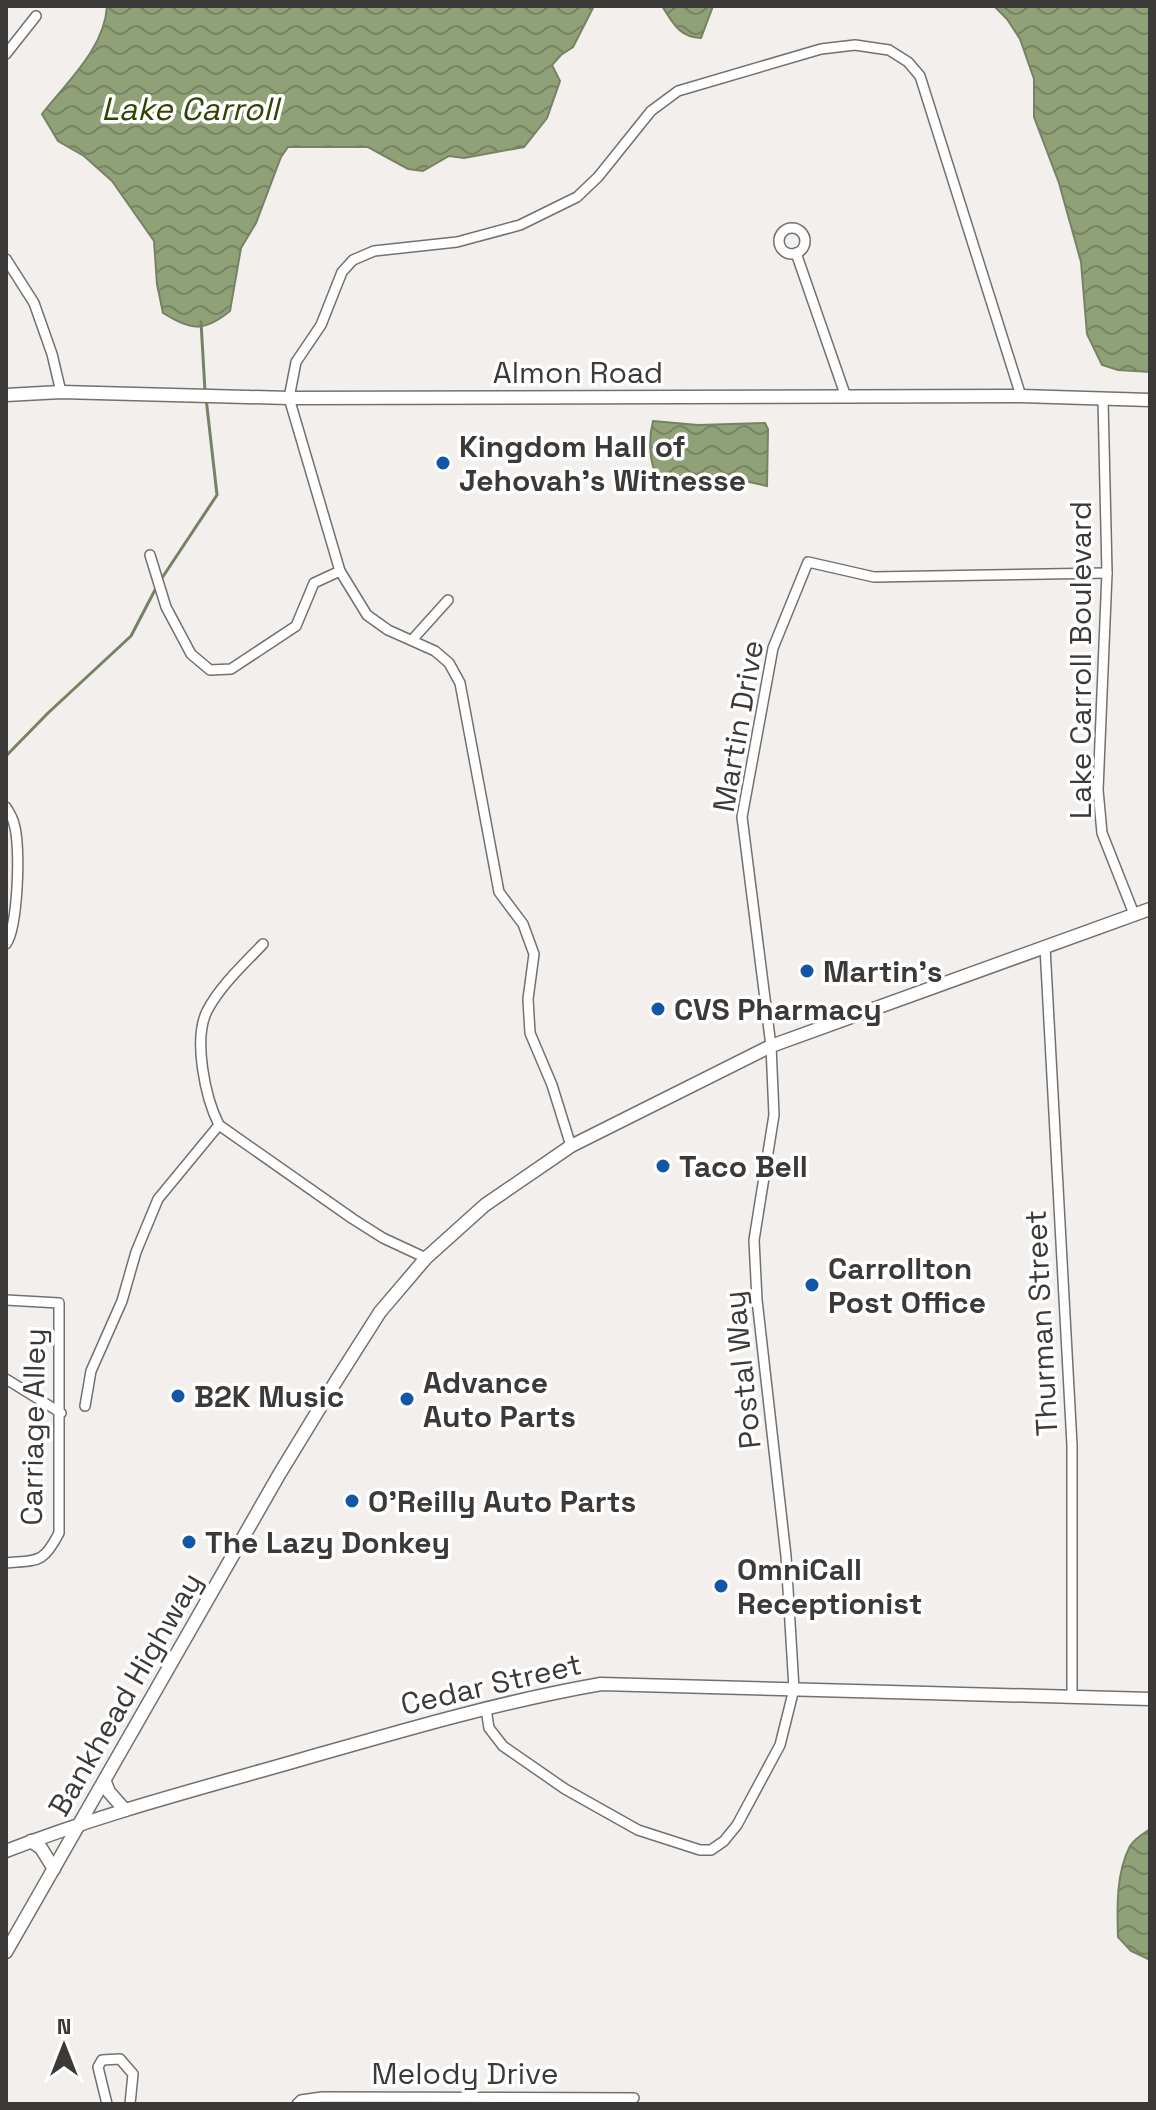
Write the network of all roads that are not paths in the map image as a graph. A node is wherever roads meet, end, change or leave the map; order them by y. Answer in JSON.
{"nodes":[{"id":1,"x":36,"y":16,"type":"dead end"},
{"id":2,"x":6,"y":54,"type":"edge"},
{"id":3,"x":796,"y":253,"type":"dead end"},
{"id":4,"x":6,"y":259,"type":"edge"},
{"id":5,"x":61,"y":392,"type":"junction"},
{"id":6,"x":6,"y":395,"type":"edge"},
{"id":7,"x":1021,"y":396,"type":"junction"},
{"id":8,"x":846,"y":397,"type":"junction"},
{"id":9,"x":289,"y":398,"type":"junction"},
{"id":10,"x":1103,"y":400,"type":"junction"},
{"id":11,"x":1150,"y":400,"type":"edge"},
{"id":12,"x":150,"y":555,"type":"dead end"},
{"id":13,"x":340,"y":571,"type":"junction"},
{"id":14,"x":1107,"y":573,"type":"junction"},
{"id":15,"x":448,"y":600,"type":"dead end"},
{"id":16,"x":412,"y":640,"type":"junction"},
{"id":17,"x":6,"y":807,"type":"edge"},
{"id":18,"x":1150,"y":909,"type":"edge"},
{"id":19,"x":1134,"y":914,"type":"junction"},
{"id":20,"x":6,"y":944,"type":"edge"},
{"id":21,"x":263,"y":944,"type":"dead end"},
{"id":22,"x":1045,"y":947,"type":"junction"},
{"id":23,"x":771,"y":1046,"type":"junction"},
{"id":24,"x":219,"y":1125,"type":"junction"},
{"id":25,"x":571,"y":1146,"type":"junction"},
{"id":26,"x":426,"y":1258,"type":"junction"},
{"id":27,"x":6,"y":1300,"type":"edge"},
{"id":28,"x":6,"y":1379,"type":"edge"},
{"id":29,"x":85,"y":1406,"type":"dead end"},
{"id":30,"x":61,"y":1413,"type":"junction"},
{"id":31,"x":6,"y":1563,"type":"edge"},
{"id":32,"x":794,"y":1689,"type":"junction"},
{"id":33,"x":1072,"y":1697,"type":"junction"},
{"id":34,"x":1150,"y":1699,"type":"edge"},
{"id":35,"x":486,"y":1709,"type":"junction"},
{"id":36,"x":105,"y":1782,"type":"junction"},
{"id":37,"x":125,"y":1810,"type":"junction"},
{"id":38,"x":82,"y":1822,"type":"junction"},
{"id":39,"x":31,"y":1841,"type":"junction"},
{"id":40,"x":6,"y":1851,"type":"edge"},
{"id":41,"x":54,"y":1869,"type":"junction"},
{"id":42,"x":6,"y":1952,"type":"edge"},
{"id":43,"x":634,"y":2098,"type":"dead end"},
{"id":44,"x":107,"y":2104,"type":"edge"},
{"id":45,"x":130,"y":2104,"type":"edge"},
{"id":46,"x":297,"y":2104,"type":"edge"}],
"edges":[{"from":1,"to":2,"type":"street"},
{"from":3,"to":8,"type":"street"},
{"from":4,"to":5,"type":"street"},
{"from":5,"to":6,"type":"street","name":"Almon Road"},
{"from":5,"to":9,"type":"street","name":"Almon Road"},
{"from":7,"to":8,"type":"street","name":"Almon Road"},
{"from":7,"to":9,"type":"street"},
{"from":7,"to":10,"type":"street","name":"Almon Road"},
{"from":8,"to":9,"type":"street","name":"Almon Road"},
{"from":9,"to":13,"type":"street"},
{"from":10,"to":11,"type":"street","name":"Almon Road"},
{"from":10,"to":14,"type":"street","name":"Lake Carroll Boulevard"},
{"from":12,"to":13,"type":"street"},
{"from":13,"to":16,"type":"street"},
{"from":14,"to":19,"type":"street","name":"Lake Carroll Boulevard"},
{"from":14,"to":23,"type":"street","name":"Martin Drive"},
{"from":15,"to":16,"type":"street"},
{"from":16,"to":25,"type":"street"},
{"from":17,"to":20,"type":"street"},
{"from":18,"to":19,"type":"street","name":"Bankhead Highway"},
{"from":19,"to":22,"type":"street","name":"Bankhead Highway"},
{"from":21,"to":24,"type":"street"},
{"from":22,"to":23,"type":"street","name":"Bankhead Highway"},
{"from":22,"to":33,"type":"street","name":"Thurman Street"},
{"from":23,"to":25,"type":"street","name":"Bankhead Highway"},
{"from":23,"to":32,"type":"street","name":"Postal Way"},
{"from":24,"to":26,"type":"street"},
{"from":24,"to":29,"type":"street"},
{"from":25,"to":26,"type":"street","name":"Bankhead Highway"},
{"from":26,"to":36,"type":"street","name":"Bankhead Highway"},
{"from":27,"to":30,"type":"street","name":"Carriage Alley"},
{"from":28,"to":30,"type":"street"},
{"from":30,"to":31,"type":"street","name":"Carriage Alley"},
{"from":32,"to":33,"type":"street","name":"Cedar Street"},
{"from":32,"to":35,"type":"street","name":"Cedar Street"},
{"from":32,"to":35,"type":"street","name":"Postal Way"},
{"from":33,"to":34,"type":"street","name":"Cedar Street"},
{"from":35,"to":37,"type":"street","name":"Cedar Street"},
{"from":36,"to":37,"type":"street"},
{"from":36,"to":38,"type":"street","name":"Bankhead Highway"},
{"from":37,"to":38,"type":"street","name":"Cedar Street"},
{"from":38,"to":39,"type":"street","name":"Cedar Street"},
{"from":38,"to":41,"type":"street","name":"Bankhead Highway"},
{"from":39,"to":40,"type":"street","name":"Cedar Street"},
{"from":39,"to":41,"type":"street"},
{"from":41,"to":42,"type":"street","name":"Bankhead Highway"},
{"from":43,"to":46,"type":"street","name":"Melody Drive"},
{"from":44,"to":45,"type":"street"}]}
